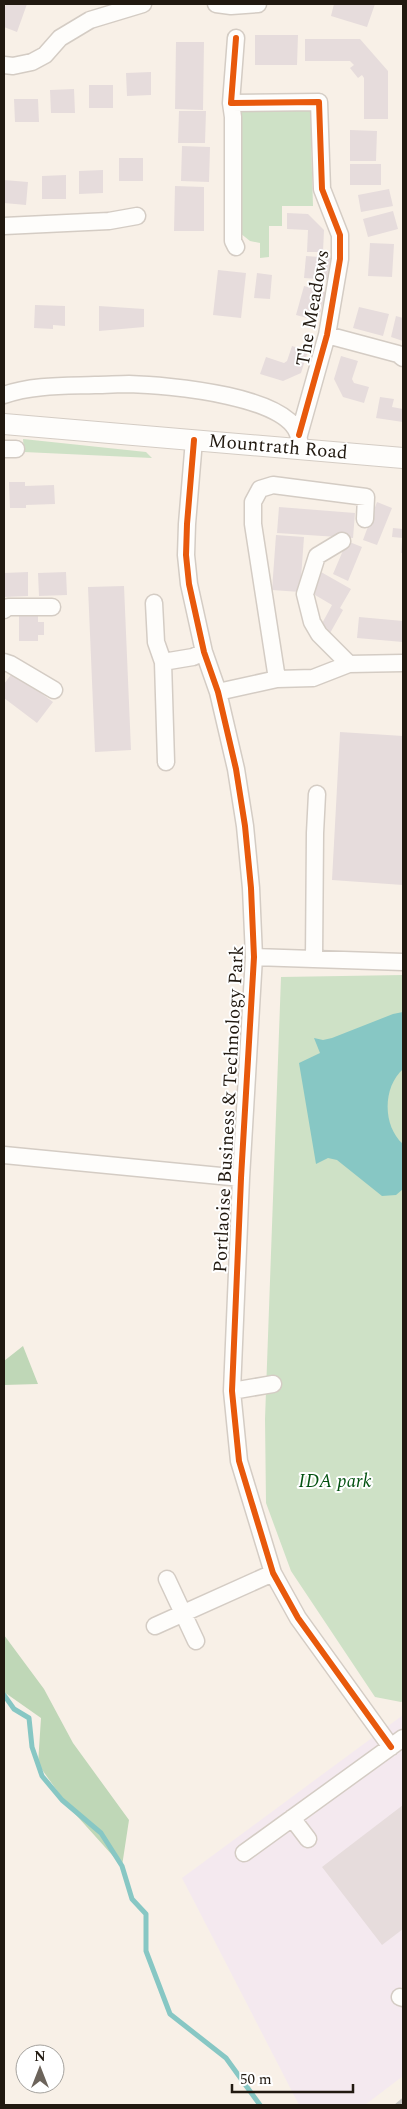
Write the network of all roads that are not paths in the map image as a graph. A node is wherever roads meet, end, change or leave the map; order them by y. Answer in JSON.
{"nodes":[{"id":1,"x":143,"y":4,"type":"edge"},
{"id":2,"x":216,"y":4,"type":"edge"},
{"id":3,"x":258,"y":4,"type":"edge"},
{"id":4,"x":236,"y":38,"type":"dead end"},
{"id":5,"x":4,"y":65,"type":"edge"},
{"id":6,"x":231,"y":103,"type":"junction"},
{"id":7,"x":137,"y":216,"type":"dead end"},
{"id":8,"x":4,"y":226,"type":"edge"},
{"id":9,"x":236,"y":247,"type":"dead end"},
{"id":10,"x":327,"y":335,"type":"junction"},
{"id":11,"x":403,"y":358,"type":"edge"},
{"id":12,"x":4,"y":395,"type":"edge"},
{"id":13,"x":4,"y":424,"type":"edge"},
{"id":14,"x":194,"y":440,"type":"junction"},
{"id":15,"x":299,"y":442,"type":"junction"},
{"id":16,"x":403,"y":458,"type":"edge"},
{"id":17,"x":365,"y":519,"type":"dead end"},
{"id":18,"x":342,"y":541,"type":"dead end"},
{"id":19,"x":154,"y":603,"type":"dead end"},
{"id":20,"x":52,"y":607,"type":"dead end"},
{"id":21,"x":4,"y":610,"type":"edge"},
{"id":22,"x":204,"y":652,"type":"junction"},
{"id":23,"x":4,"y":662,"type":"edge"},
{"id":24,"x":163,"y":662,"type":"junction"},
{"id":25,"x":403,"y":663,"type":"edge"},
{"id":26,"x":349,"y":664,"type":"junction"},
{"id":27,"x":277,"y":679,"type":"junction"},
{"id":28,"x":54,"y":690,"type":"dead end"},
{"id":29,"x":218,"y":692,"type":"junction"},
{"id":30,"x":166,"y":762,"type":"dead end"},
{"id":31,"x":318,"y":794,"type":"dead end"},
{"id":32,"x":254,"y":957,"type":"junction"},
{"id":33,"x":314,"y":959,"type":"junction"},
{"id":34,"x":403,"y":962,"type":"edge"},
{"id":35,"x":4,"y":1155,"type":"edge"},
{"id":36,"x":241,"y":1178,"type":"junction"},
{"id":37,"x":273,"y":1384,"type":"dead end"},
{"id":38,"x":232,"y":1391,"type":"junction"},
{"id":39,"x":273,"y":1573,"type":"junction"},
{"id":40,"x":167,"y":1579,"type":"dead end"},
{"id":41,"x":183,"y":1613,"type":"junction"},
{"id":42,"x":156,"y":1626,"type":"dead end"},
{"id":43,"x":196,"y":1641,"type":"dead end"},
{"id":44,"x":397,"y":1742,"type":"edge"},
{"id":45,"x":292,"y":1818,"type":"junction"},
{"id":46,"x":308,"y":1839,"type":"dead end"},
{"id":47,"x":244,"y":1852,"type":"dead end"}],
"edges":[{"from":1,"to":5,"type":"street"},
{"from":2,"to":3,"type":"street"},
{"from":4,"to":6,"type":"street"},
{"from":6,"to":9,"type":"street"},
{"from":6,"to":10,"type":"street","name":"The Meadows"},
{"from":7,"to":8,"type":"street"},
{"from":10,"to":11,"type":"street"},
{"from":10,"to":15,"type":"street","name":"The Meadows"},
{"from":12,"to":15,"type":"street"},
{"from":13,"to":14,"type":"main road","name":"Mountrath Road"},
{"from":14,"to":15,"type":"main road","name":"Mountrath Road"},
{"from":14,"to":22,"type":"street","name":"Portlaoise Business & Technology Park"},
{"from":15,"to":16,"type":"main road","name":"Mountrath Road"},
{"from":17,"to":27,"type":"street"},
{"from":18,"to":26,"type":"street"},
{"from":19,"to":24,"type":"street"},
{"from":20,"to":21,"type":"street"},
{"from":22,"to":24,"type":"street"},
{"from":22,"to":29,"type":"street","name":"Portlaoise Business & Technology Park"},
{"from":23,"to":28,"type":"street"},
{"from":24,"to":30,"type":"street"},
{"from":25,"to":26,"type":"street"},
{"from":26,"to":27,"type":"street"},
{"from":27,"to":29,"type":"street"},
{"from":29,"to":32,"type":"street","name":"Portlaoise Business & Technology Park"},
{"from":31,"to":33,"type":"street"},
{"from":32,"to":33,"type":"street"},
{"from":32,"to":36,"type":"street","name":"Portlaoise Business & Technology Park"},
{"from":33,"to":34,"type":"street"},
{"from":35,"to":36,"type":"street"},
{"from":36,"to":38,"type":"street","name":"Portlaoise Business & Technology Park"},
{"from":37,"to":38,"type":"street"},
{"from":38,"to":39,"type":"street","name":"Portlaoise Business & Technology Park"},
{"from":39,"to":41,"type":"street"},
{"from":39,"to":44,"type":"street","name":"Portlaoise Business & Technology Park"},
{"from":40,"to":41,"type":"street"},
{"from":41,"to":42,"type":"street"},
{"from":41,"to":43,"type":"street"},
{"from":44,"to":45,"type":"street"},
{"from":45,"to":46,"type":"street"},
{"from":45,"to":47,"type":"street"}]}
